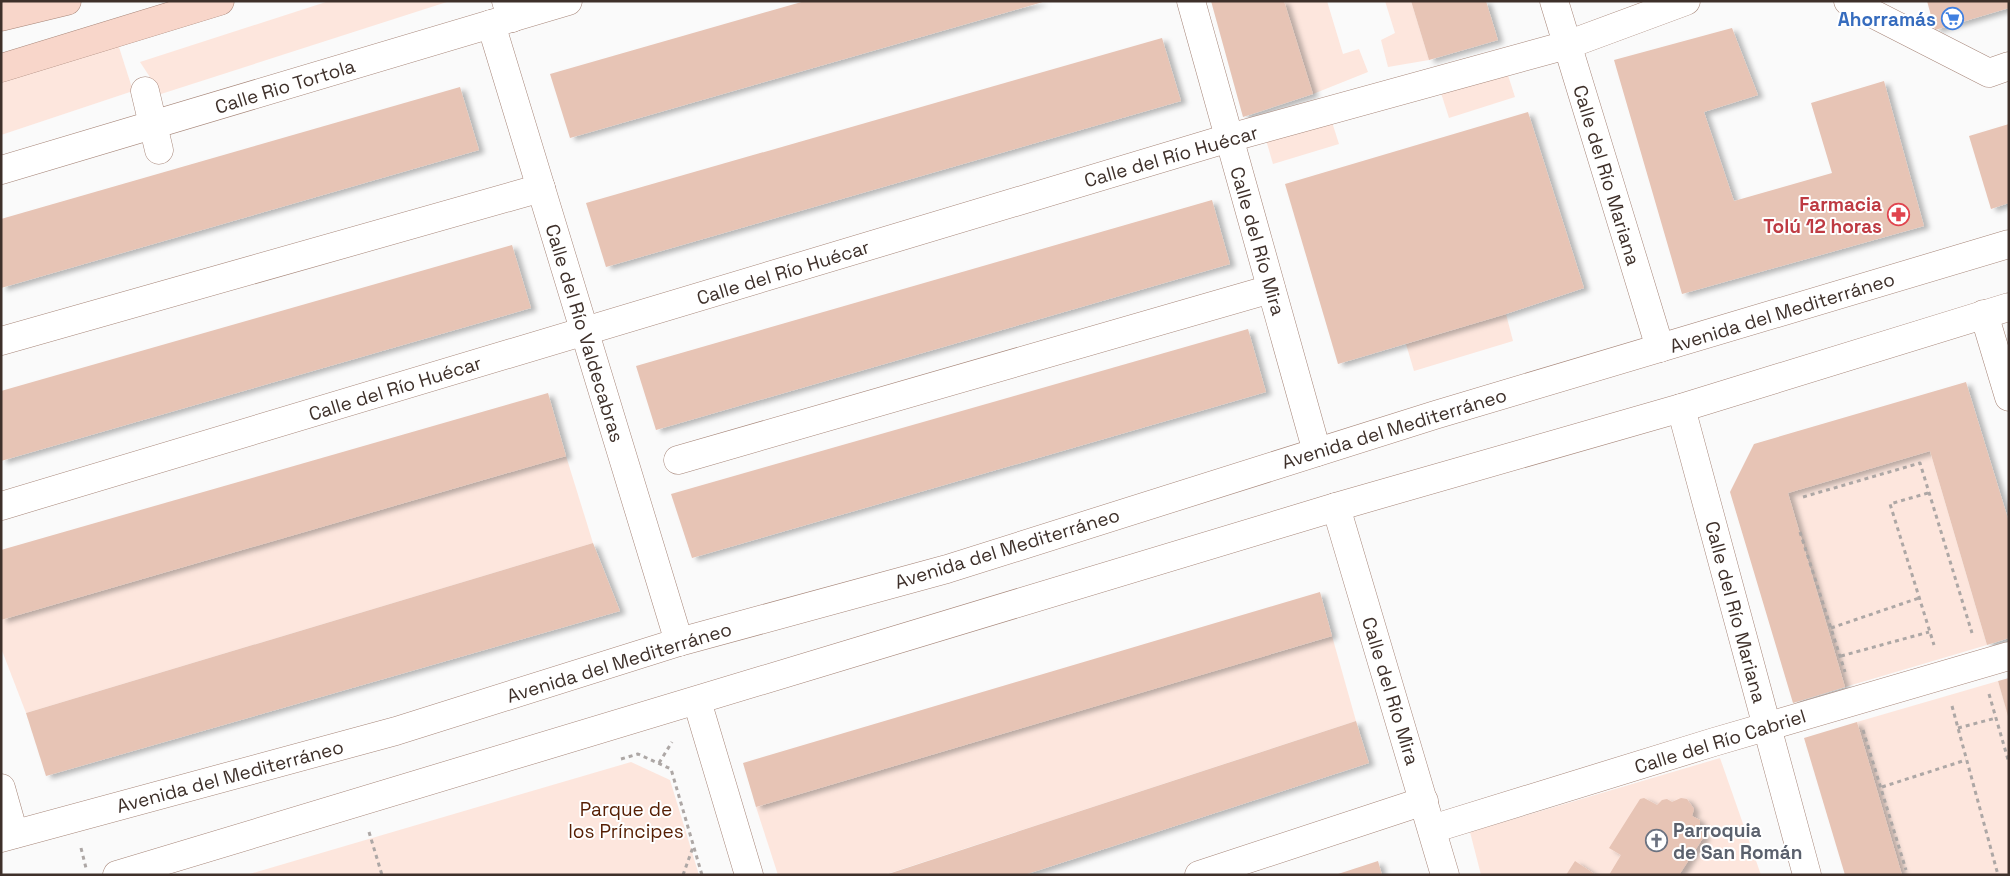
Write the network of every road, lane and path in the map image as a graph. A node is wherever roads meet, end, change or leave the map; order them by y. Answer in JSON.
{"nodes":[{"id":1,"x":67,"y":1,"type":"edge"},
{"id":2,"x":220,"y":1,"type":"edge"},
{"id":3,"x":568,"y":1,"type":"edge"},
{"id":4,"x":1191,"y":1,"type":"edge"},
{"id":5,"x":1554,"y":1,"type":"edge"},
{"id":6,"x":1686,"y":1,"type":"edge"},
{"id":7,"x":1848,"y":1,"type":"edge"},
{"id":8,"x":503,"y":14,"type":"edge"},
{"id":9,"x":1,"y":17,"type":"edge"},
{"id":10,"x":1567,"y":46,"type":"junction"},
{"id":11,"x":2009,"y":66,"type":"edge"},
{"id":12,"x":1,"y":68,"type":"edge"},
{"id":13,"x":145,"y":91,"type":"dead end"},
{"id":14,"x":156,"y":138,"type":"junction"},
{"id":15,"x":1229,"y":138,"type":"junction"},
{"id":16,"x":1,"y":170,"type":"edge"},
{"id":17,"x":541,"y":188,"type":"junction"},
{"id":18,"x":2009,"y":244,"type":"edge"},
{"id":19,"x":1271,"y":289,"type":"junction"},
{"id":20,"x":1996,"y":311,"type":"edge"},
{"id":21,"x":585,"y":332,"type":"junction"},
{"id":22,"x":1,"y":341,"type":"edge"},
{"id":23,"x":1660,"y":348,"type":"junction"},
{"id":24,"x":2009,"y":397,"type":"edge"},
{"id":25,"x":1681,"y":408,"type":"junction"},
{"id":26,"x":1317,"y":452,"type":"junction"},
{"id":27,"x":678,"y":460,"type":"dead end"},
{"id":28,"x":1928,"y":494,"type":"junction"},
{"id":29,"x":1802,"y":497,"type":"dead end"},
{"id":30,"x":1,"y":506,"type":"edge"},
{"id":31,"x":1336,"y":507,"type":"junction"},
{"id":32,"x":1800,"y":532,"type":"dead end"},
{"id":33,"x":1919,"y":598,"type":"junction"},
{"id":34,"x":1831,"y":628,"type":"junction"},
{"id":35,"x":1930,"y":632,"type":"junction"},
{"id":36,"x":679,"y":642,"type":"junction"},
{"id":37,"x":1841,"y":656,"type":"junction"},
{"id":38,"x":2009,"y":656,"type":"edge"},
{"id":39,"x":1982,"y":664,"type":"junction"},
{"id":40,"x":1944,"y":675,"type":"junction"},
{"id":41,"x":698,"y":701,"type":"junction"},
{"id":42,"x":1854,"y":702,"type":"junction"},
{"id":43,"x":1996,"y":718,"type":"junction"},
{"id":44,"x":1767,"y":726,"type":"junction"},
{"id":45,"x":1958,"y":728,"type":"junction"},
{"id":46,"x":620,"y":759,"type":"dead end"},
{"id":47,"x":1966,"y":760,"type":"junction"},
{"id":48,"x":2009,"y":764,"type":"edge"},
{"id":49,"x":1882,"y":787,"type":"junction"},
{"id":50,"x":1,"y":788,"type":"edge"},
{"id":51,"x":1424,"y":801,"type":"junction"},
{"id":52,"x":1432,"y":829,"type":"junction"},
{"id":53,"x":379,"y":830,"type":"dead end"},
{"id":54,"x":369,"y":832,"type":"junction"},
{"id":55,"x":360,"y":835,"type":"dead end"},
{"id":56,"x":8,"y":836,"type":"edge"},
{"id":57,"x":693,"y":846,"type":"junction"},
{"id":58,"x":1906,"y":870,"type":"dead end"},
{"id":59,"x":117,"y":875,"type":"edge"},
{"id":60,"x":382,"y":875,"type":"edge"},
{"id":61,"x":683,"y":875,"type":"edge"},
{"id":62,"x":702,"y":875,"type":"edge"},
{"id":63,"x":749,"y":875,"type":"edge"},
{"id":64,"x":1199,"y":875,"type":"edge"},
{"id":65,"x":1445,"y":875,"type":"edge"},
{"id":66,"x":1807,"y":875,"type":"edge"},
{"id":67,"x":1998,"y":875,"type":"edge"}],
"edges":[{"from":1,"to":9,"type":"main road"},
{"from":2,"to":12,"type":"main road"},
{"from":3,"to":8,"type":"street","name":"Calle Rio Tortola"},
{"from":4,"to":15,"type":"street","name":"Calle del Río Mira"},
{"from":5,"to":10,"type":"street","name":"Calle del Río Mariana"},
{"from":6,"to":10,"type":"street","name":"Calle del Río Huécar"},
{"from":7,"to":11,"type":"street"},
{"from":8,"to":14,"type":"street","name":"Calle Rio Tortola"},
{"from":8,"to":17,"type":"street","name":"Calle del Río Valdecabras"},
{"from":10,"to":15,"type":"street","name":"Calle del Río Huécar"},
{"from":10,"to":23,"type":"street","name":"Calle del Río Mariana"},
{"from":13,"to":14,"type":"street"},
{"from":14,"to":16,"type":"street","name":"Calle Rio Tortola"},
{"from":15,"to":19,"type":"street","name":"Calle del Río Mira"},
{"from":15,"to":21,"type":"street","name":"Calle del Río Huécar"},
{"from":17,"to":21,"type":"street","name":"Calle del Río Valdecabras"},
{"from":17,"to":22,"type":"street"},
{"from":18,"to":23,"type":"street","name":"Avenida del Mediterráneo"},
{"from":19,"to":26,"type":"street","name":"Calle del Río Mira"},
{"from":19,"to":27,"type":"street"},
{"from":20,"to":24,"type":"street"},
{"from":20,"to":25,"type":"street"},
{"from":21,"to":30,"type":"street","name":"Calle del Río Huécar"},
{"from":21,"to":36,"type":"street","name":"Calle del Río Valdecabras"},
{"from":23,"to":26,"type":"street","name":"Avenida del Mediterráneo"},
{"from":25,"to":31,"type":"street"},
{"from":25,"to":44,"type":"street","name":"Calle del Río Mariana"},
{"from":26,"to":36,"type":"street","name":"Avenida del Mediterráneo"},
{"from":28,"to":29,"type":"path"},
{"from":28,"to":33,"type":"path"},
{"from":28,"to":39,"type":"path"},
{"from":31,"to":41,"type":"street"},
{"from":31,"to":51,"type":"street","name":"Calle del Río Mira"},
{"from":32,"to":34,"type":"path"},
{"from":33,"to":34,"type":"path"},
{"from":33,"to":35,"type":"path"},
{"from":34,"to":37,"type":"path"},
{"from":35,"to":37,"type":"path"},
{"from":35,"to":40,"type":"path"},
{"from":36,"to":56,"type":"street","name":"Avenida del Mediterráneo"},
{"from":37,"to":42,"type":"path"},
{"from":38,"to":39,"type":"street","name":"Calle del Río Cabriel"},
{"from":39,"to":40,"type":"street","name":"Calle del Río Cabriel"},
{"from":39,"to":43,"type":"path"},
{"from":40,"to":42,"type":"street","name":"Calle del Río Cabriel"},
{"from":40,"to":45,"type":"path"},
{"from":41,"to":59,"type":"street"},
{"from":41,"to":63,"type":"street"},
{"from":42,"to":44,"type":"street","name":"Calle del Río Cabriel"},
{"from":42,"to":49,"type":"path"},
{"from":43,"to":45,"type":"path"},
{"from":43,"to":48,"type":"path"},
{"from":44,"to":52,"type":"street","name":"Calle del Río Cabriel"},
{"from":44,"to":66,"type":"street","name":"Calle del Río Mariana"},
{"from":45,"to":47,"type":"path"},
{"from":46,"to":57,"type":"path"},
{"from":47,"to":49,"type":"path"},
{"from":47,"to":67,"type":"path"},
{"from":49,"to":58,"type":"path"},
{"from":50,"to":56,"type":"street"},
{"from":51,"to":52,"type":"street","name":"Calle del Río Mira"},
{"from":51,"to":64,"type":"street"},
{"from":52,"to":65,"type":"street","name":"Calle del Río Mira"},
{"from":53,"to":54,"type":"path"},
{"from":54,"to":55,"type":"path"},
{"from":54,"to":60,"type":"path"},
{"from":57,"to":61,"type":"path"},
{"from":57,"to":62,"type":"path"}]}
